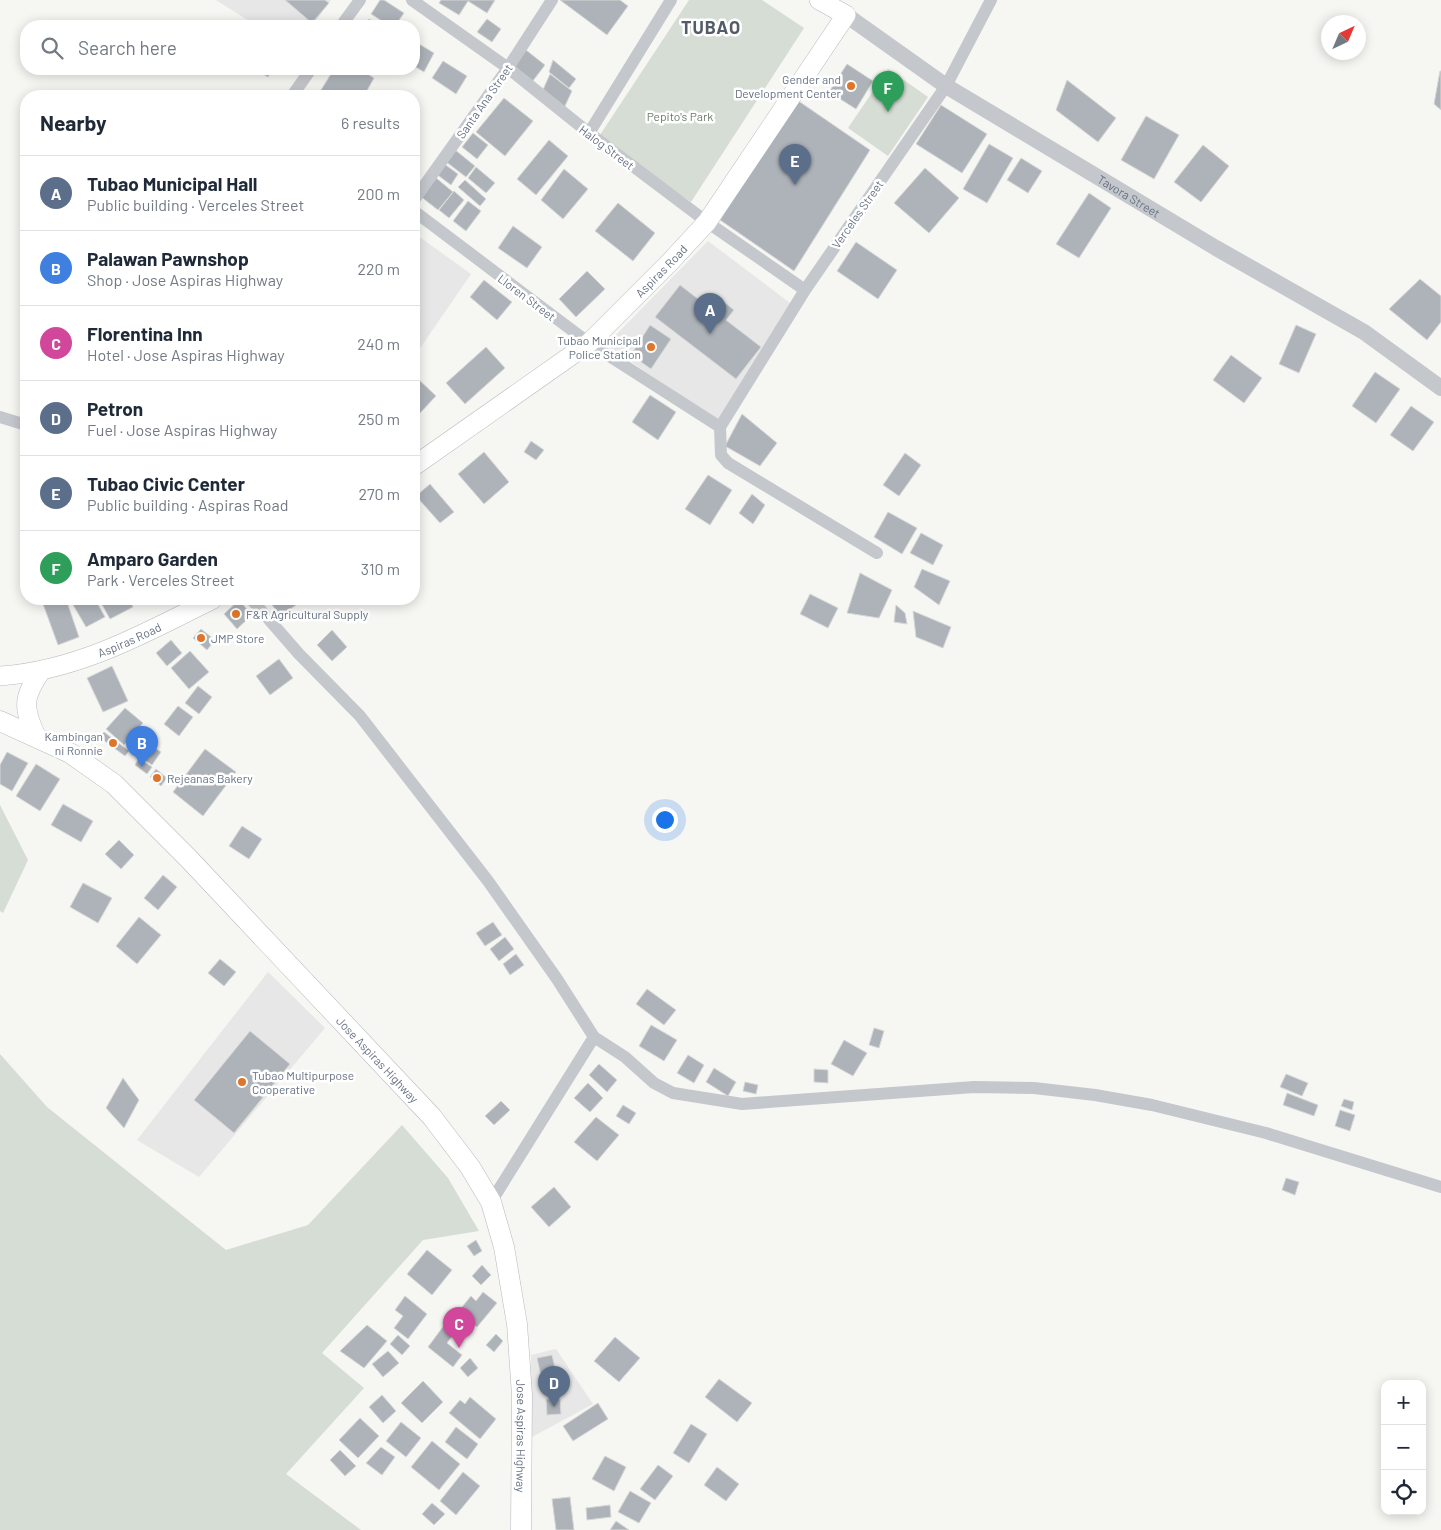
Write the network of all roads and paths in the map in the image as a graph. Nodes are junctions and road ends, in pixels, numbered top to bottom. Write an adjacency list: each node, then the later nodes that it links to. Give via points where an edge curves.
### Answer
1 (360, 0): 8 (street)
2 (412, 0): 9 (street, Halog Street)
3 (552, 0): 9 (street, Santa Ana Street)
4 (671, 0): 13 (street)
5 (819, 0): 7 (main road, Tavora Street)
6 (991, 0): 11 (street, Verceles Street)
7 (846, 15): 11 (street, Tavora Street); 16 (main road, Aspiras Road)
8 (345, 20)
9 (508, 68): 13 (street, Halog Street); 14 (street, Santa Ana Street)
10 (306, 75): 12 (street)
11 (946, 86): 17 (street, Verceles Street); 19 (street, Tavora Street, via 1216,248 1364,332)
12 (296, 90)
13 (589, 134): 16 (street, Halog Street)
14 (420, 192)
15 (420, 216): 18 (street, Lloren Street)
16 (706, 222): 17 (street, Halog Street); 18 (main road, Aspiras Road)
17 (805, 290): 22 (street, Verceles Street)
18 (589, 343): 22 (street, Lloren Street); 23 (main road, Aspiras Road)
19 (1441, 388)
20 (0, 417): 21 (street)
21 (20, 423)
22 (720, 427): 24 (street, via 721,455 728,463)
23 (420, 462)
24 (877, 553)
25 (201, 605): 27 (main road, Aspiras Road, via 122,644)
26 (256, 605): 31 (street, via 360,716 392,756 488,881)
27 (42, 672): 28 (main road, Aspiras Road); 30 (main road, via 28,693 25,706)
28 (0, 676)
29 (0, 721): 30 (main road, Jose Aspiras Highway)
30 (36, 738): 33 (main road, Jose Aspiras Highway, via 90,765 153,822 432,1116)
31 (594, 1037): 32 (street, via 625,1057 654,1083 673,1092 699,1098 742,1104 974,1088 1034,1088 1105,1097 1207,1118); 33 (street)
32 (1441, 1187)
33 (491, 1202): 34 (main road, Jose Aspiras Highway, via 504,1247 517,1324 522,1395)
34 (519, 1528)

